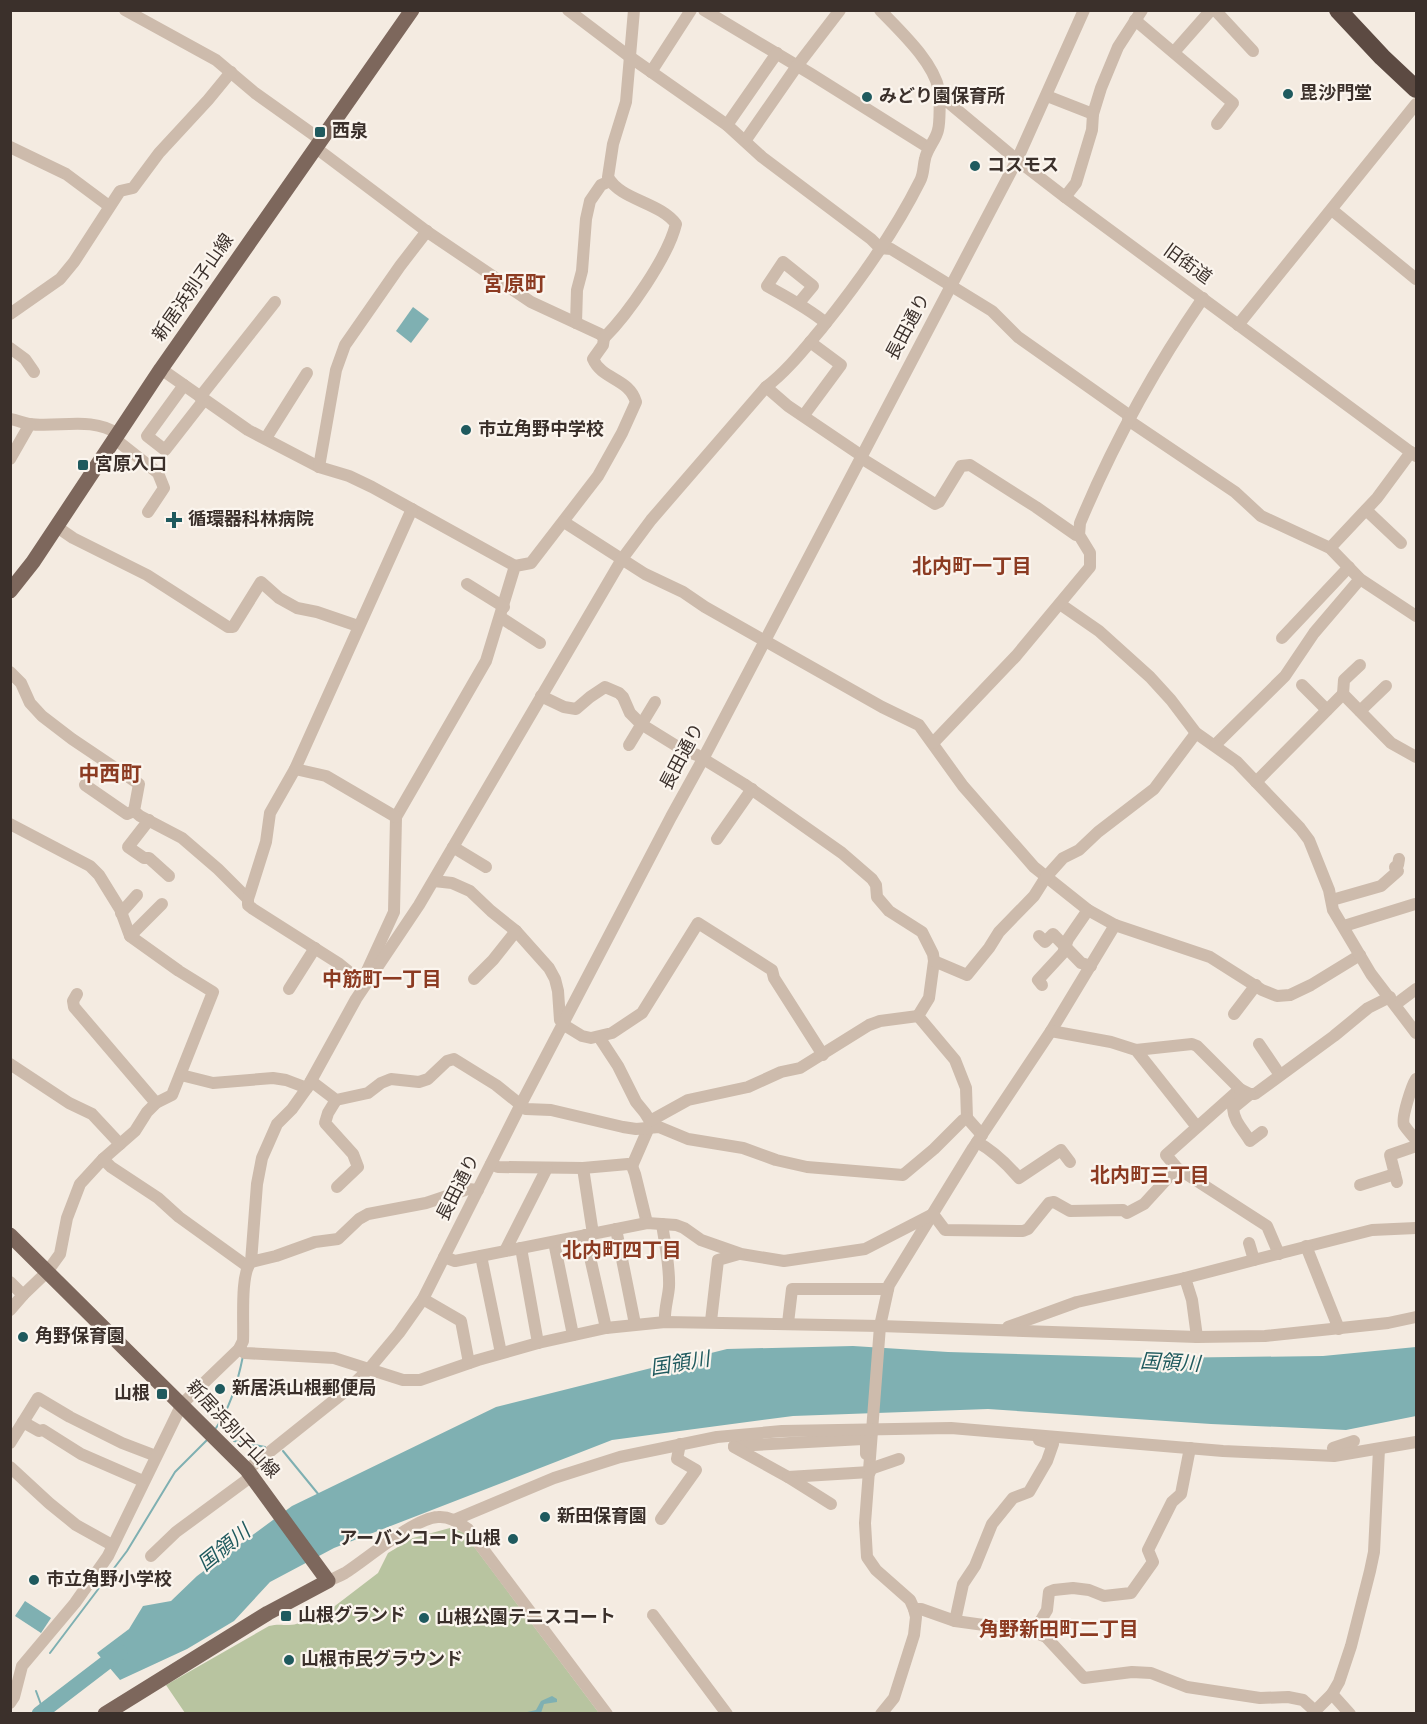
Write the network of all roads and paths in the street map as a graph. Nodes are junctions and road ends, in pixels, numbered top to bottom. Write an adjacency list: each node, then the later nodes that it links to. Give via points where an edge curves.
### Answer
1 (412, 10): 28 (main road, 新居浜別子山線)
2 (568, 10): 16 (street)
3 (634, 10): 16 (street)
4 (691, 10): 19 (street)
5 (704, 10): 15 (street)
6 (840, 10): 17 (street)
7 (880, 10): 22 (street, via 934,74)
8 (1084, 10): 21 (street, 長田通り)
9 (1338, 10): 20 (highway)
10 (126, 11): 18 (street, via 182,40)
11 (1216, 11): 13 (street); 14 (street)
12 (1138, 15): 14 (street); 24 (street, via 1118,47)
13 (1253, 51)
14 (1174, 52): 25 (street, via 1233,103)
15 (777, 53): 17 (street); 26 (street)
16 (630, 57): 19 (street); 32 (street, via 626,102 613,144)
17 (797, 66): 27 (street); 30 (street)
18 (231, 72): 28 (street); 34 (street, via 133,188 120,191)
19 (651, 72): 26 (street)
20 (1416, 89)
21 (1047, 96): 24 (street); 31 (street, 長田通り)
22 (940, 99): 30 (street, via 938,130); 31 (street, 旧街道)
23 (1416, 105): 35 (street)
24 (1093, 114): 33 (street, via 1076,183)
25 (1217, 124)
26 (727, 125): 27 (street)
27 (745, 141): 37 (street)
28 (318, 144): 36 (street); 50 (main road, 新居浜別子山線)
29 (10, 147): 34 (street, via 66,174)
30 (929, 148): 37 (street, via 921,179)
31 (1017, 160): 33 (street, 旧街道); 39 (street, 長田通り)
32 (610, 181): 44 (street, via 601,185 590,201); 47 (street, via 618,189 654,206 676,224 664,254)
33 (1065, 197): 40 (street, 旧街道)
34 (109, 206): 43 (street, via 60,279)
35 (1332, 210): 38 (street); 46 (street)
36 (427, 231): 44 (street, via 531,302); 65 (street, via 345,345 336,370)
37 (880, 248): 39 (street, via 891,249); 45 (street)
38 (1416, 279)
39 (951, 286): 57 (street, via 992,311 1018,337); 63 (street, 長田通り)
40 (1203, 298): 46 (street, 旧街道); 57 (street)
41 (275, 302): 55 (street)
42 (798, 304): 45 (street)
43 (10, 314)
44 (576, 323): 47 (street)
45 (826, 323): 48 (street)
46 (1238, 325): 62 (street, 旧街道)
47 (604, 339): 69 (street, via 593,359 596,367 633,391 636,402 598,476)
48 (810, 342): 54 (street, via 782,375); 56 (street, via 841,365)
49 (10, 348): 51 (street)
50 (161, 369): 53 (street); 60 (main road, 新居浜別子山線)
51 (34, 372)
52 (307, 373): 61 (street)
53 (184, 385): 55 (street); 55 (street, via 147,436 165,450)
54 (766, 387): 56 (street); 74 (street)
55 (202, 398): 61 (street)
56 (804, 415): 63 (street)
57 (1129, 418): 71 (street, via 1080,523); 73 (street, via 1235,492 1262,516)
58 (10, 419): 59 (street)
59 (30, 424): 60 (street, via 79,423 112,430); 64 (street)
60 (117, 437): 68 (street, via 162,478 164,488); 70 (main road, 新居浜別子山線)
61 (266, 438): 65 (street)
62 (1414, 454): 67 (street)
63 (862, 457): 71 (street, via 935,504 962,466 970,465); 85 (street, 長田通り)
64 (10, 459)
65 (319, 467): 66 (street, via 365,483)
66 (412, 509): 75 (street); 83 (street)
67 (1366, 510): 72 (street); 73 (street)
68 (148, 512)
69 (564, 522): 74 (street); 75 (street, via 531,563)
70 (57, 527): 79 (main road, 新居浜別子山線); 83 (street, via 147,575 228,627 232,627 261,582 297,608)
71 (1079, 535): 80 (street, via 1090,552 1090,567)
72 (1401, 543)
73 (1330, 548): 76 (street)
74 (622, 559): 85 (street); 92 (street)
75 (515, 566): 81 (street)
76 (1349, 567): 77 (street); 84 (street)
77 (1360, 579): 82 (street); 100 (street, via 1314,633 1285,676)
78 (467, 584): 81 (street)
79 (10, 591)
80 (1060, 604): 97 (street, via 1099,631 1150,677); 98 (street)
81 (502, 612): 86 (street); 108 (street, via 486,661)
82 (1416, 616)
83 (358, 626): 103 (street)
84 (1282, 638)
85 (765, 641): 98 (street, via 919,725); 102 (street, 長田通り)
86 (540, 643)
87 (1360, 664): 91 (street, via 1344,680)
88 (10, 672): 107 (street, via 42,716 139,784)
89 (1302, 685): 94 (street)
90 (1386, 686): 95 (street)
91 (1343, 694): 94 (street); 95 (street)
92 (541, 696): 96 (street, via 576,709 608,687 623,697 630,714); 112 (street)
93 (656, 702): 96 (street)
94 (1327, 710): 104 (street)
95 (1360, 711): 101 (street, via 1391,743)
96 (640, 724): 99 (street); 102 (street)
97 (1196, 733): 100 (street); 116 (street, via 1154,789 1079,850 1063,858)
98 (933, 743): 116 (street, via 963,786)
99 (629, 745)
100 (1215, 745): 104 (street)
101 (1416, 757)
102 (703, 759): 106 (street); 145 (street, 長田通り)
103 (295, 769): 108 (street, via 326,776); 119 (street, via 270,813 266,842)
104 (1256, 782): 120 (street, via 1309,840)
105 (85, 785): 107 (street, via 127,814)
106 (752, 789): 111 (street, via 731,813); 133 (street, via 872,879 877,897 889,911 922,932)
107 (134, 811): 109 (street)
108 (396, 817): 136 (street, via 394,912)
109 (149, 820): 115 (street, via 128,847 149,858); 119 (street, via 182,838)
110 (10, 824): 124 (street, via 90,866)
111 (717, 839)
112 (453, 847): 114 (street); 117 (street)
113 (1398, 859): 120 (street, via 1398,871 1381,886)
114 (486, 867)
115 (169, 876)
116 (1046, 877): 123 (street); 133 (street, via 968,975)
117 (434, 881): 127 (street, via 470,891); 136 (street, via 379,967)
118 (137, 895): 124 (street)
119 (248, 899): 130 (street, via 253,909)
120 (1332, 900): 126 (street, via 1333,910)
121 (162, 904): 128 (street)
122 (1415, 904): 126 (street)
123 (1088, 910): 125 (street); 131 (street)
124 (121, 913): 128 (street)
125 (1115, 925): 134 (street); 138 (street, via 1210,957)
126 (1344, 926): 132 (street)
127 (516, 931): 135 (street); 145 (street, via 555,979)
128 (130, 936): 154 (street, via 213,992)
129 (1039, 936): 131 (street, via 1045,942 1053,934)
130 (315, 948): 136 (street); 139 (street)
131 (1065, 948): 134 (street, via 1081,963); 137 (street, via 1038,980)
132 (1360, 955): 138 (street, via 1290,995 1277,996); 142 (street)
133 (934, 961): 144 (street, via 929,998)
134 (1091, 966): 146 (street)
135 (474, 979)
136 (363, 983): 156 (street)
137 (1042, 985)
138 (1258, 987): 143 (street)
139 (289, 989)
140 (1416, 989): 142 (street)
141 (77, 994): 159 (street, via 74,1007)
142 (1393, 1001): 147 (street); 153 (street, via 1368,1008)
143 (1237, 1015)
144 (918, 1016): 151 (street, via 868,1025); 161 (street, via 955,1060 966,1088)
145 (564, 1025): 148 (street, via 582,1036); 160 (street, 長田通り)
146 (1051, 1031): 150 (street); 165 (street)
147 (1416, 1032)
148 (599, 1037): 151 (street, via 642,1013 698,923 772,970); 162 (street)
149 (1259, 1044): 153 (street)
150 (1136, 1050): 157 (street, via 1192,1044); 163 (street)
151 (822, 1055): 162 (street, via 800,1068 748,1087 688,1100)
152 (10, 1064): 167 (street, via 92,1114)
153 (1280, 1075): 157 (street, via 1255,1094)
154 (181, 1076): 156 (street, via 213,1083 280,1079); 159 (street, via 172,1095)
155 (1416, 1079): 166 (street, via 1403,1119)
156 (309, 1084): 158 (street); 196 (street, via 277,1124 262,1158)
157 (1245, 1092): 163 (street); 164 (street, via 1233,1108 1235,1122 1242,1124 1250,1141)
158 (336, 1100): 160 (street, via 368,1093 391,1079 419,1082 447,1060 454,1059 496,1085); 177 (street, via 325,1123 358,1167)
159 (156, 1103): 167 (street)
160 (520, 1106): 162 (street, via 623,1128); 171 (street, 長田通り)
161 (967, 1118): 162 (street, via 903,1175 807,1167 743,1148 698,1142); 165 (street)
162 (650, 1124): 172 (street)
163 (1197, 1127): 175 (street, via 1166,1155)
164 (1262, 1132)
165 (980, 1138): 170 (street, via 1019,1178 1061,1150); 179 (street)
166 (1416, 1140)
167 (120, 1144): 169 (street)
168 (1416, 1146): 176 (street, via 1390,1155 1396,1178)
169 (103, 1159): 196 (street); 197 (street, via 80,1184 60,1254)
170 (1070, 1162)
171 (491, 1164): 173 (street); 178 (street, 長田通り)
172 (632, 1166): 174 (street); 180 (street)
173 (547, 1168): 174 (street); 190 (street)
174 (583, 1168): 185 (street)
175 (1177, 1168): 179 (street, via 1144,1204 1127,1213 1070,1211 1049,1203 1023,1231 945,1230); 192 (street, via 1267,1226)
176 (1360, 1184)
177 (337, 1187)
178 (478, 1190): 194 (street, 長田通り); 196 (street, via 468,1189 426,1203 368,1214 338,1239 296,1247)
179 (933, 1214): 191 (street, via 865,1249 783,1261); 200 (street)
180 (647, 1223): 181 (street); 183 (street)
181 (662, 1224): 191 (street, via 684,1228 701,1240); 206 (street, via 669,1276)
182 (1416, 1228): 188 (street, via 1372,1230)
183 (616, 1229): 185 (street); 208 (street)
184 (10, 1235): 197 (main road, 新居浜別子山線)
185 (589, 1235): 186 (street); 209 (street)
186 (554, 1242): 189 (street); 213 (street)
187 (1249, 1243): 195 (street)
188 (1306, 1246): 192 (street); 211 (street)
189 (521, 1248): 190 (street); 215 (street)
190 (505, 1251): 193 (street)
191 (741, 1254): 205 (street, via 718,1260)
192 (1280, 1254): 195 (street)
193 (481, 1256): 194 (street, via 455,1261); 217 (street)
194 (444, 1257): 202 (street, 長田通り)
195 (1254, 1260): 198 (street)
196 (249, 1264): 216 (street, via 244,1277 243,1341)
197 (47, 1272): 201 (street); 220 (main road, 新居浜別子山線)
198 (1185, 1278): 212 (street, via 1077,1302); 214 (street)
199 (10, 1282): 201 (street)
200 (888, 1289): 207 (street, via 792,1289); 210 (street)
201 (23, 1295): 203 (street)
202 (423, 1299): 218 (street, via 461,1321); 219 (street, 長田通り)
203 (10, 1310)
204 (1416, 1317): 211 (street)
205 (711, 1321): 206 (street); 207 (street)
206 (665, 1322): 208 (street)
207 (788, 1323): 210 (street)
208 (635, 1324): 209 (street)
209 (606, 1328): 213 (street)
210 (881, 1328): 212 (street); 222 (street)
211 (1339, 1329): 214 (street)
212 (1002, 1330): 214 (street)
213 (573, 1335): 215 (street)
214 (1197, 1337)
215 (538, 1343): 217 (street)
216 (238, 1349): 219 (street, via 245,1353 334,1358); 220 (street)
217 (501, 1353): 218 (street)
218 (469, 1363): 219 (street, via 420,1380 403,1380)
219 (369, 1369): 237 (street, 長田通り)
220 (182, 1404): 233 (street); 237 (main road, 新居浜別子山線)
221 (23, 1422): 227 (street); 233 (street, via 38,1398 122,1443); 239 (street, via 81,1454)
222 (874, 1426): 223 (street); 224 (street); 236 (street)
223 (1030, 1435): 230 (street); 248 (street, via 1053,1444 1047,1461 1029,1492 1013,1498 992,1524 963,1584)
224 (717, 1437): 228 (street); 229 (street)
225 (1354, 1442): 232 (street)
226 (1416, 1442): 231 (street)
227 (10, 1443)
228 (680, 1444): 241 (street, via 554,1478); 242 (street, via 677,1459 696,1470)
229 (734, 1446): 236 (street, via 863,1439); 238 (street)
230 (1190, 1448): 232 (street); 249 (street, via 1181,1494 1172,1502 1148,1550 1153,1562 1131,1593 1104,1596 1073,1588 1048,1592 1047,1610)
231 (1378, 1449): 232 (street); 250 (street, via 1372,1562 1351,1646)
232 (1322, 1455)
233 (156, 1456): 239 (street)
234 (899, 1459): 236 (street)
235 (10, 1467): 243 (street, via 76,1526)
236 (868, 1472): 238 (street); 246 (street, via 867,1557 910,1600)
237 (251, 1475): 244 (street, 長田通り); 245 (main road, 新居浜別子山線)
238 (788, 1477): 240 (street)
239 (143, 1481): 243 (street)
240 (831, 1504)
241 (454, 1520): 245 (street, via 426,1519 342,1575); 254 (street, via 468,1529)
242 (661, 1520)
243 (112, 1545): 251 (street, via 81,1595 22,1666)
244 (151, 1556)
245 (324, 1575): 253 (main road)
246 (914, 1609): 248 (street); 256 (street, via 914,1635 894,1698)
247 (653, 1615): 255 (street)
248 (955, 1621): 249 (street)
249 (1034, 1632): 252 (street, via 1046,1637 1084,1678 1151,1673 1187,1687 1302,1700)
250 (1332, 1694): 252 (street); 257 (street)
251 (10, 1703)
252 (1314, 1712)
253 (105, 1713)
254 (607, 1713)
255 (727, 1713)
256 (881, 1713)
257 (1350, 1713)

